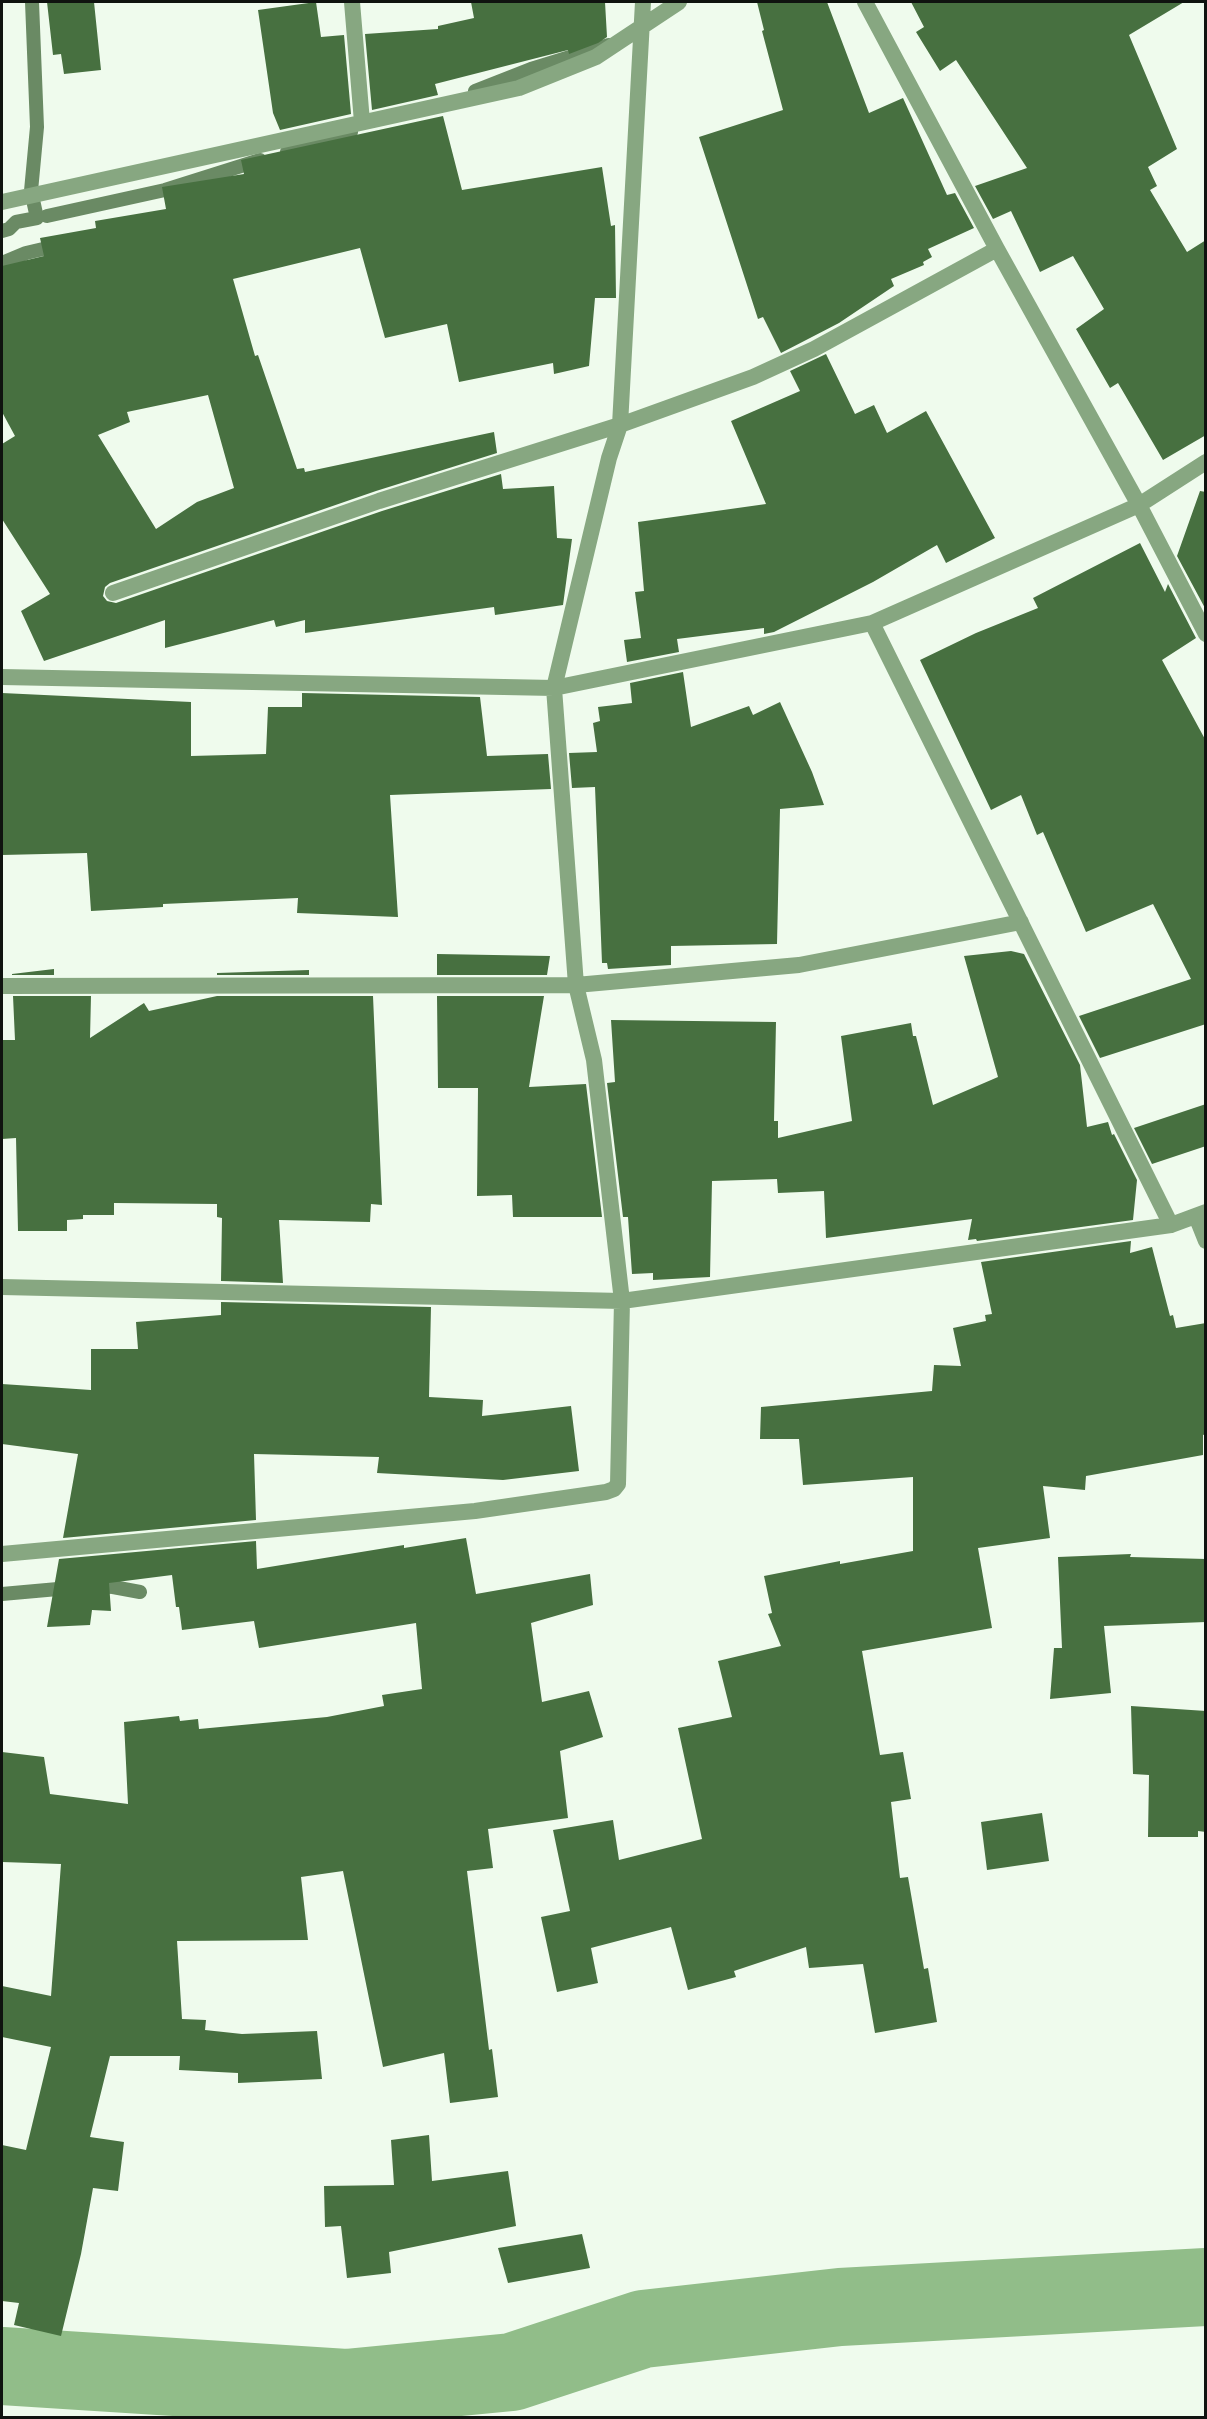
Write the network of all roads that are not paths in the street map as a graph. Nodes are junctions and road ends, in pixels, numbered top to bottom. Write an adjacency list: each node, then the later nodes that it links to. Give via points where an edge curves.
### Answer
1 (352, 2): 6 (street)
2 (643, 2): 5 (street)
3 (679, 2): 5 (street)
4 (865, 2): 8 (street)
5 (643, 24): 6 (street, via 596,57 519,88); 9 (street)
6 (362, 122): 7 (street)
7 (2, 202)
8 (997, 249): 9 (street, via 814,349 753,377); 11 (street)
9 (620, 425): 12 (street, via 379,501); 16 (street)
10 (1206, 462): 11 (street)
11 (1138, 505): 13 (street); 14 (street)
12 (113, 593)
13 (872, 623): 16 (street); 17 (street)
14 (1206, 634)
15 (2, 677): 16 (street)
16 (554, 688): 18 (street)
17 (1021, 922): 18 (street, via 799,965); 21 (street)
18 (576, 984): 19 (street); 24 (street, via 594,1060)
19 (2, 986)
20 (1201, 1214): 21 (street); 22 (street)
21 (1171, 1226): 24 (street)
22 (1206, 1241)
23 (2, 1287): 24 (street)
24 (622, 1301): 25 (street, via 618,1484 614,1489 475,1511)
25 (2, 1554)

